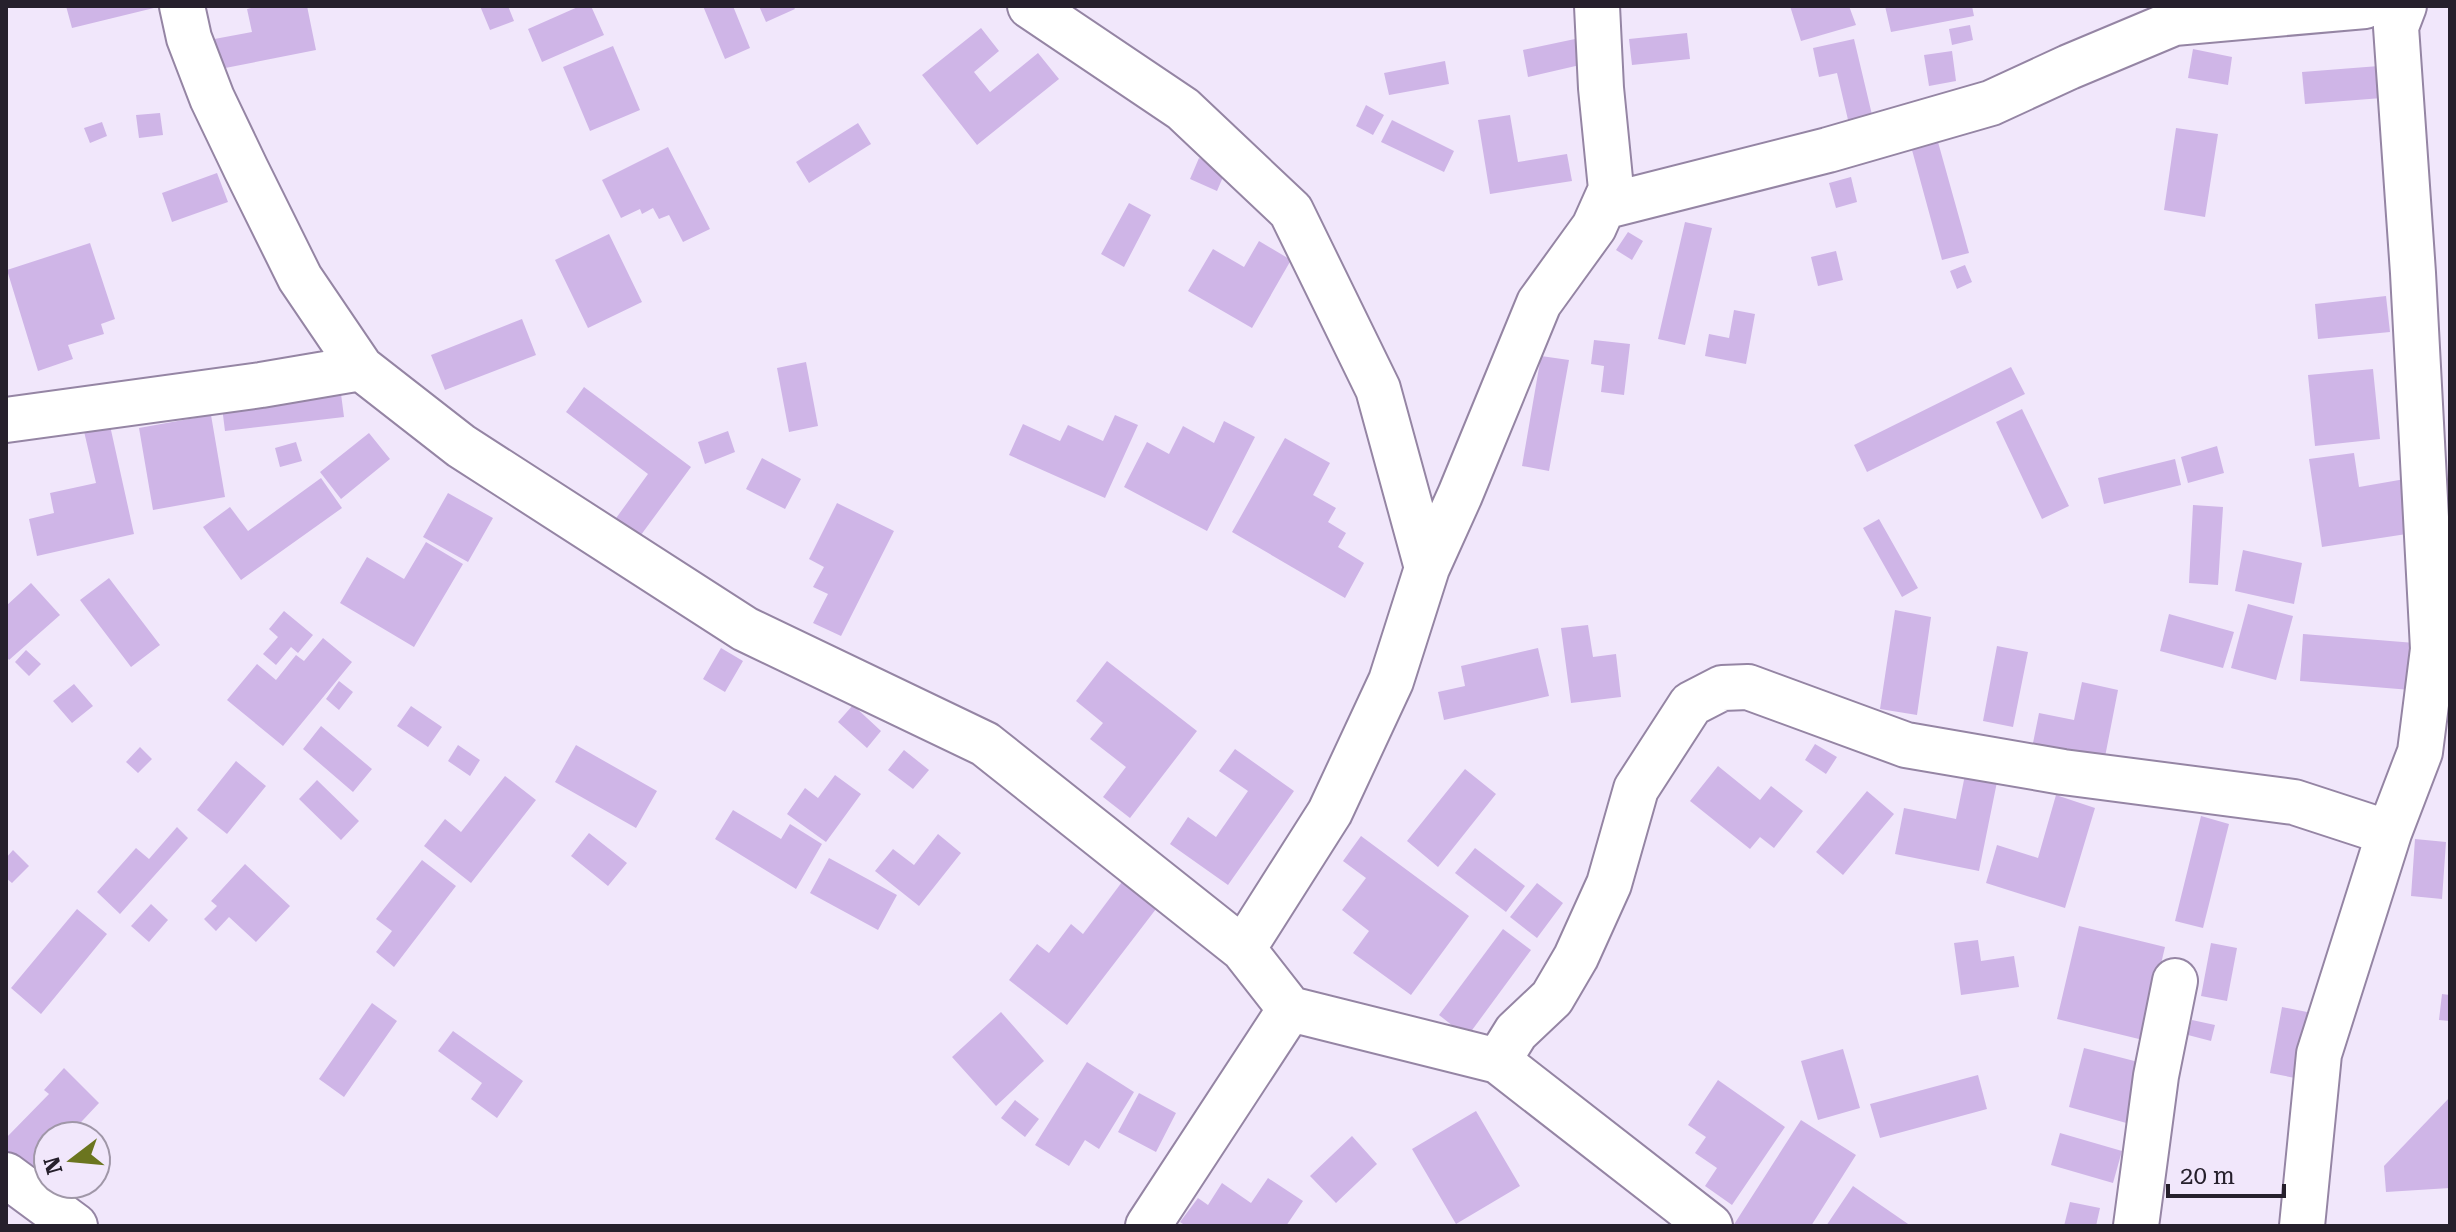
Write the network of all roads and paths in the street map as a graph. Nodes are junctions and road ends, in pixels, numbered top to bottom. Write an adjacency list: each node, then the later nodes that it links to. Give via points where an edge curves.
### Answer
1 (182, 6): 7 (street, via 212,98 253,183 300,278)
2 (1030, 6): 9 (street, via 1183,109 1291,211 1378,389)
3 (1597, 6): 6 (street, via 1611,189)
4 (2365, 6): 6 (street, via 2174,23 1991,103)
5 (2404, 6): 10 (street, via 2396,27 2433,649 2420,752)
6 (1603, 207): 9 (street, via 1539,303)
7 (361, 368): 8 (street); 11 (street, via 461,446 745,629 985,744)
8 (6, 420)
9 (1427, 568): 11 (street, via 1391,681 1330,812)
10 (2389, 833): 14 (street, via 2294,802 1906,745 1748,687 1722,688 1691,704 1636,789 1609,884 1576,957 1552,998 1516,1032); 20 (street, via 2319,1054)
11 (1243, 949): 13 (street)
12 (2175, 981): 19 (street)
13 (1290, 1009): 14 (street); 17 (street)
14 (1498, 1061): 18 (street)
15 (6, 1175): 16 (street)
16 (75, 1226)
17 (1148, 1226)
18 (1710, 1226)
19 (2136, 1226)
20 (2302, 1226)

